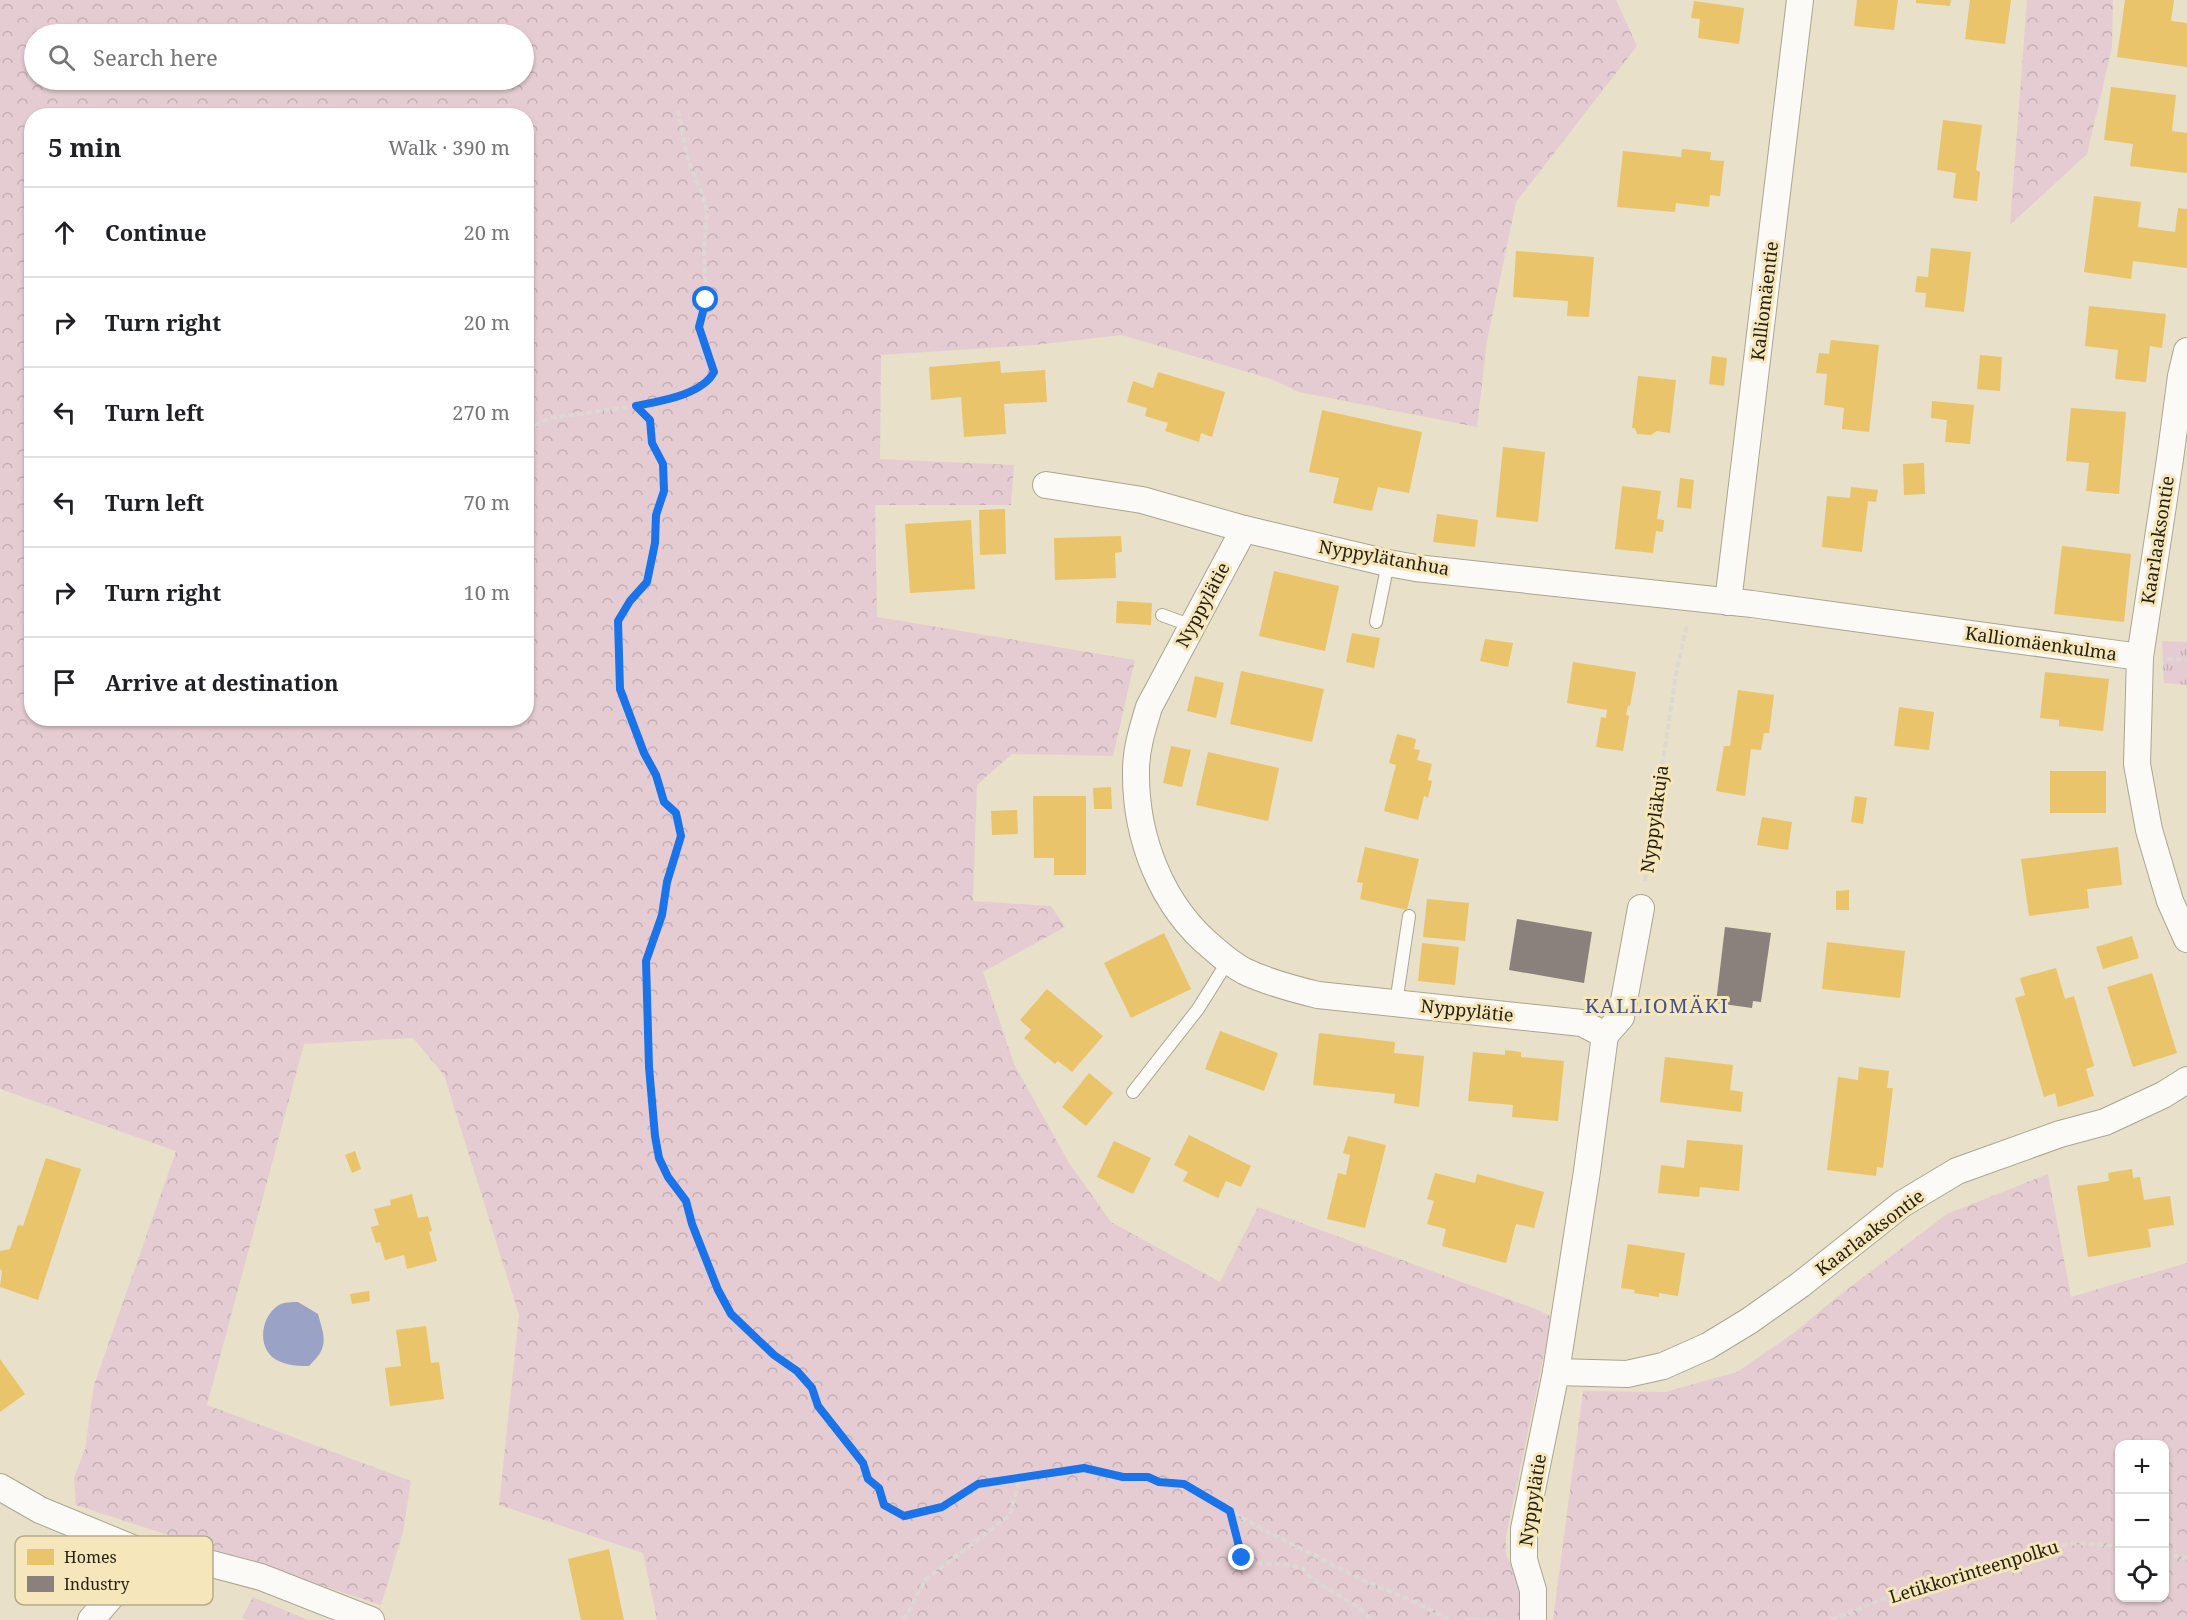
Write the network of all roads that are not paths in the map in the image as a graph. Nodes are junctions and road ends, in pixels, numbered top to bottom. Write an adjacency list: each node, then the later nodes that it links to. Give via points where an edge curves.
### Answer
1 (1800, 0): 6 (street, Kalliomäentie)
2 (2187, 351): 10 (street, Kaarlaaksontie)
3 (1046, 485): 4 (street, Nyppylätanhua, via 1142,500)
4 (1244, 529): 5 (street, Nyppylätanhua); 9 (street, Nyppylätie)
5 (1388, 563): 6 (street, Nyppylätanhua); 8 (lane)
6 (1728, 602): 10 (street, Kalliomäenkulma)
7 (1162, 615): 9 (lane)
8 (1376, 622)
9 (1192, 626): 14 (street, Nyppylätie, via 1149,707 1141,735 1136,768 1140,824 1167,895 1192,931)
10 (2140, 657): 13 (street, Kalliomäenkulma, via 2137,764 2152,840 2170,901)
11 (1641, 908): 16 (street, via 1621,1017)
12 (1408, 916): 15 (lane)
13 (2187, 939)
14 (1228, 961): 15 (street, Nyppylätie, via 1285,987 1318,995); 18 (lane, via 1197,1009)
15 (1396, 1003): 16 (street, Nyppylätie, via 1582,1023)
16 (1605, 1035): 19 (street, Nyppylätie)
17 (2187, 1080): 19 (street, Kaarlaaksontie, via 2105,1122 2060,1134 1957,1172 1902,1204 1800,1285 1708,1346 1663,1366 1627,1374)
18 (1133, 1092)
19 (1556, 1372): 26 (street, Nyppylätie, via 1524,1529 1524,1560 1533,1590)
20 (0, 1487): 21 (street, via 40,1510)
21 (103, 1536)
22 (213, 1564): 25 (street, via 261,1577)
23 (104, 1605): 24 (street)
24 (91, 1620)
25 (371, 1620)
26 (1533, 1620)

